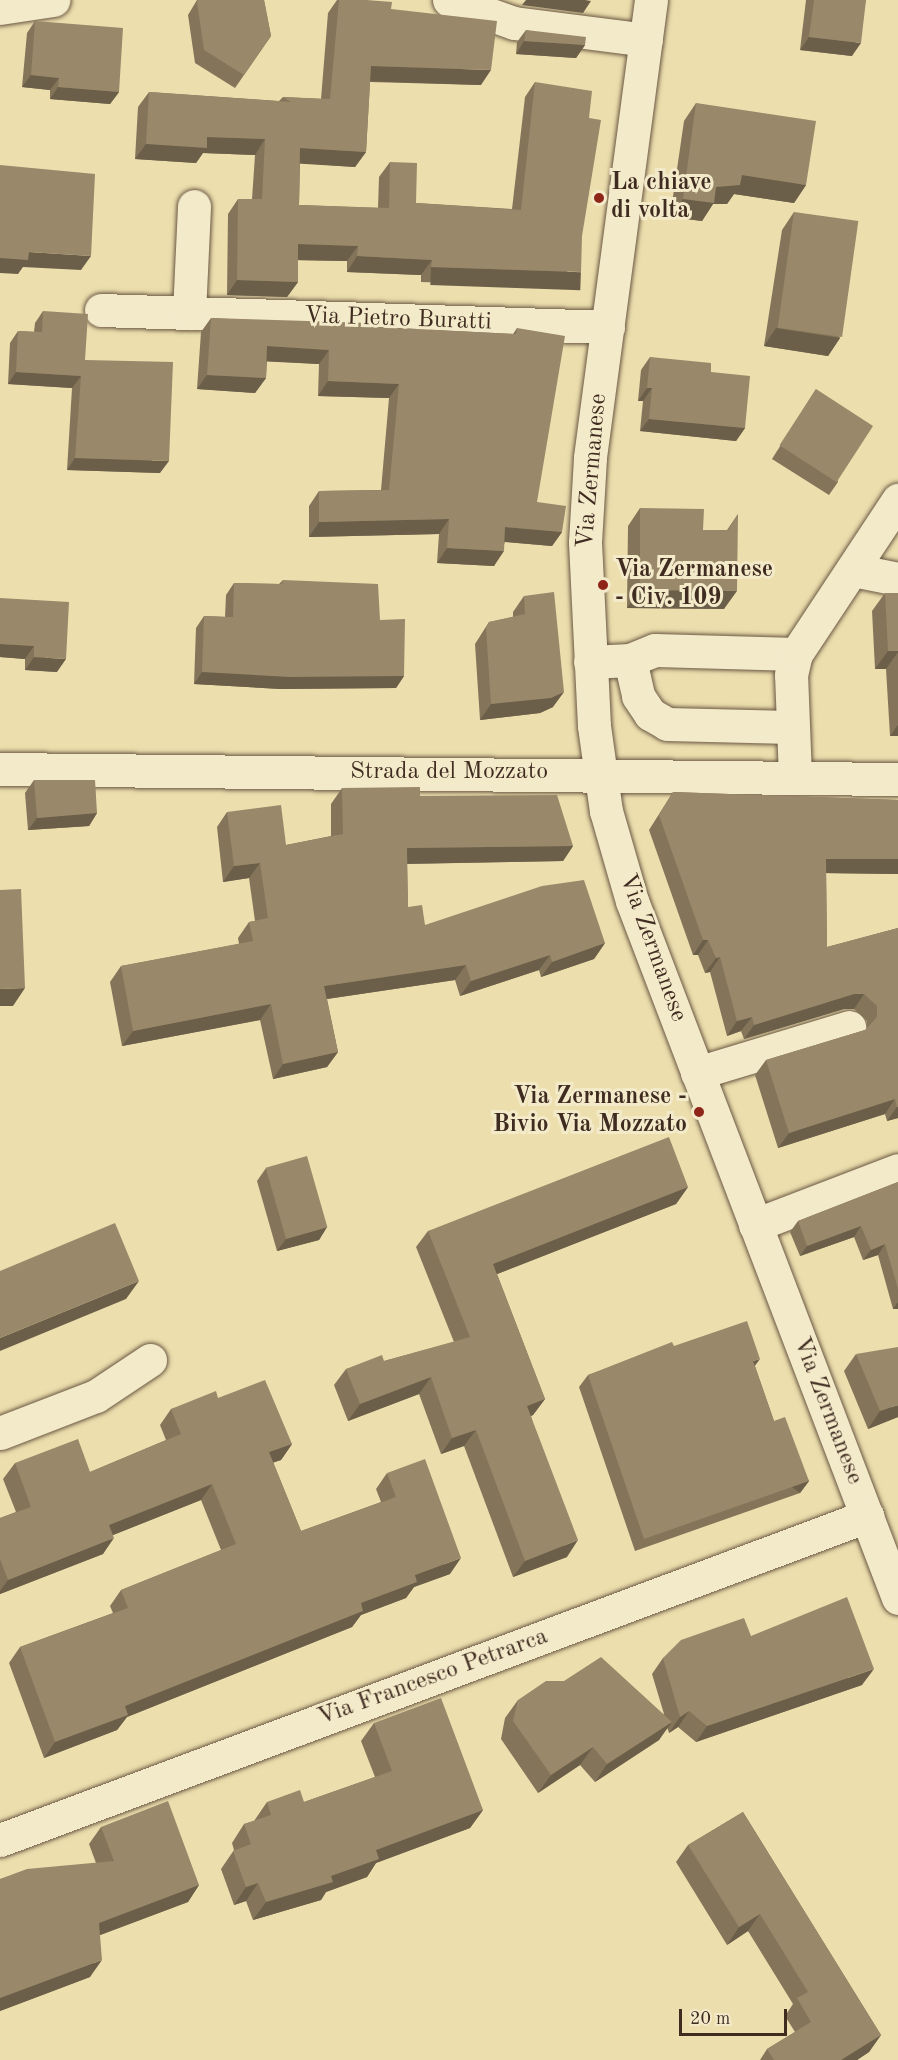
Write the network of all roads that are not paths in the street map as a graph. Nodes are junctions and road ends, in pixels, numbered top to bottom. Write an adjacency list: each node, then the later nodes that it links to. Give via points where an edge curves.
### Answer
1 (53, 0): 4 (street)
2 (449, 0): 5 (street, via 514,23)
3 (651, 0): 5 (street, Via Zermanese)
4 (0, 8)
5 (646, 40): 9 (street, Via Zermanese)
6 (194, 206): 8 (street)
7 (101, 310): 8 (street, Via Pietro Buratti)
8 (189, 313): 9 (street, Via Pietro Buratti)
9 (608, 327): 15 (street, Via Zermanese, via 590,458 585,542)
10 (898, 500): 11 (street)
11 (853, 570): 12 (street); 13 (street)
12 (898, 579)
13 (796, 654): 14 (street, via 655,650); 16 (street, via 791,675)
14 (630, 660): 15 (street); 16 (street, via 638,696 650,714 667,724)
15 (590, 662): 18 (street, Via Zermanese)
16 (791, 727): 19 (street)
17 (0, 769): 18 (street, Strada del Mozzato)
18 (600, 773): 19 (street, Strada del Mozzato); 22 (street, Via Zermanese, via 606,811 632,901)
19 (795, 777): 20 (street, Strada del Mozzato)
20 (898, 779)
21 (849, 1027): 22 (street)
22 (697, 1073): 24 (street, Via Zermanese)
23 (898, 1170): 24 (street)
24 (755, 1225): 27 (street, Via Zermanese)
25 (150, 1360): 26 (street, via 96,1396)
26 (0, 1433)
27 (867, 1516): 28 (street, Via Zermanese); 29 (street, Via Francesco Petrarca)
28 (898, 1598)
29 (0, 1840)

